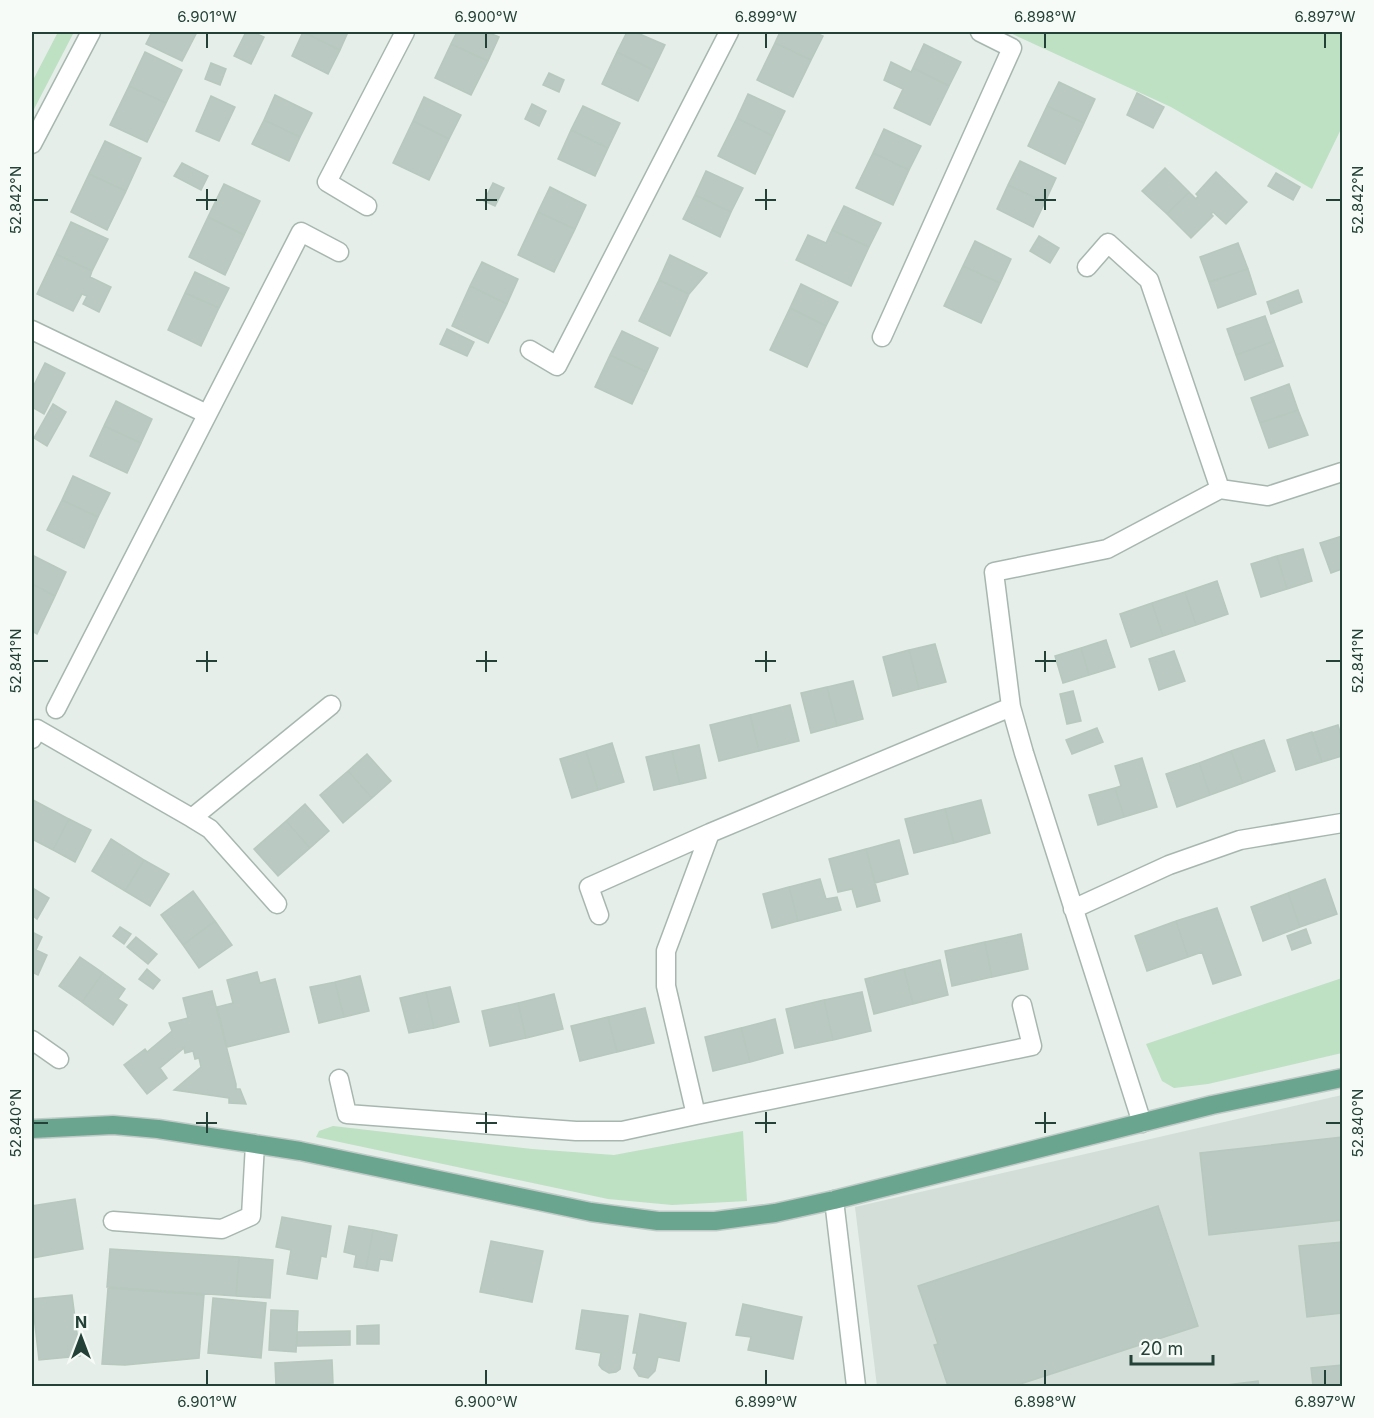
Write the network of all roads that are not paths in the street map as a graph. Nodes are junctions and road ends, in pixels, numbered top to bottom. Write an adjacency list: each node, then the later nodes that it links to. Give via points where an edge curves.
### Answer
1 (91, 32): 5 (street)
2 (405, 32): 6 (street, via 327,183)
3 (729, 32): 11 (street, via 557,366)
4 (980, 32): 10 (street, via 1012,48)
5 (32, 144)
6 (367, 206)
7 (339, 252): 12 (street, via 302,232)
8 (1087, 267): 14 (street, via 1108,243 1149,280)
9 (32, 330): 12 (street)
10 (882, 337)
11 (530, 350)
12 (207, 414): 17 (street)
13 (1342, 472): 14 (street, via 1268,496)
14 (1220, 489): 16 (street, via 1107,549 994,572)
15 (331, 705): 19 (street)
16 (1011, 707): 21 (street); 23 (street)
17 (56, 709)
18 (32, 739): 19 (street, via 37,729)
19 (192, 818): 22 (street, via 210,829)
20 (1342, 823): 23 (street, via 1240,840 1169,865)
21 (710, 833): 24 (street, via 588,887); 30 (street, via 666,951 666,986)
22 (277, 904)
23 (1073, 909): 31 (street)
24 (599, 915)
25 (1022, 1005): 30 (street, via 1032,1046)
26 (32, 1040): 27 (street)
27 (59, 1059)
28 (1342, 1078): 31 (main road)
29 (339, 1079): 30 (street, via 347,1114 576,1131 622,1131)
30 (696, 1115)
31 (1142, 1123): 34 (main road)
32 (32, 1129): 33 (main road, via 112,1125)
33 (255, 1144): 34 (main road, via 591,1212 658,1221 715,1221); 35 (street, via 251,1216 222,1229)
34 (834, 1200): 36 (street)
35 (112, 1221)
36 (856, 1386)

